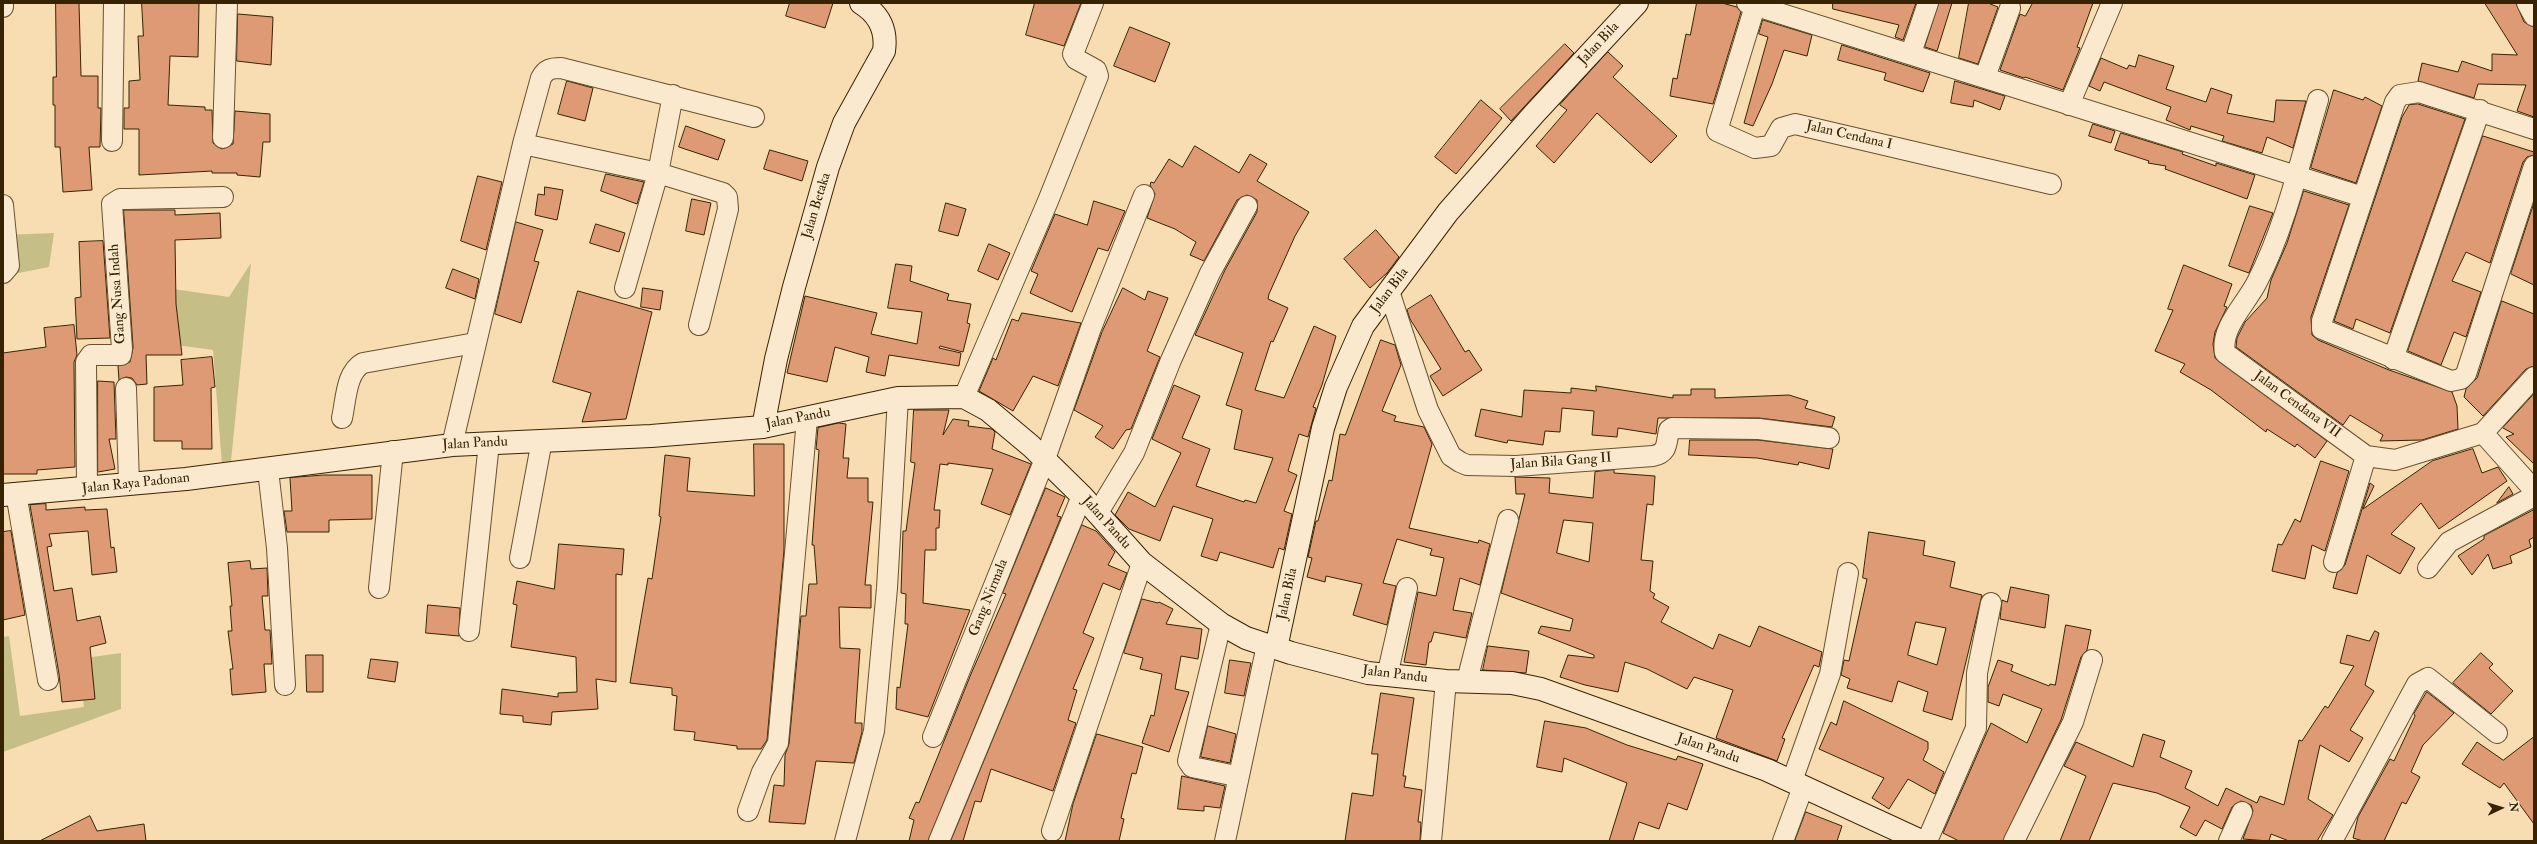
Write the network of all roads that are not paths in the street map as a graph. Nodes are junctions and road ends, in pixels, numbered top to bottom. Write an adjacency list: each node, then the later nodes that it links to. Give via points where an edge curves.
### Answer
1 (3, 3): 11 (street)
2 (114, 3): 23 (street)
3 (227, 3): 22 (street)
4 (861, 3): 46 (main road, Jalan Betaka, via 878,17 884,28 884,51 844,123 828,166 794,287)
5 (1094, 3): 42 (street, via 1073,54 1076,59 1096,70 1098,76)
6 (1636, 3): 36 (main road, Jalan Bila, via 1448,212)
7 (1928, 3): 14 (street)
8 (2112, 3): 18 (street)
9 (2527, 3): 13 (street)
10 (1751, 5): 14 (street); 28 (street, Jalan Cendana I, via 1717,131 1755,148 1771,146 1781,128 1795,124)
11 (3, 7)
12 (2010, 8): 15 (street)
13 (2534, 16)
14 (1911, 53): 15 (street)
15 (1985, 77): 18 (street)
16 (673, 95): 20 (street); 24 (street, via 552,68 545,71 541,78); 26 (street)
17 (2318, 100): 27 (street, Jalan Cendana VII)
18 (2068, 105): 27 (street)
19 (2480, 110): 21 (street); 31 (street, via 2419,92 2400,95 2395,102); 39 (street)
20 (754, 117)
21 (2534, 129)
22 (223, 138)
23 (112, 141)
24 (523, 144): 26 (street); 38 (street)
25 (2534, 166): 39 (street, via 2466,374 2461,379 2451,381)
26 (658, 173): 35 (street); 37 (street, via 723,193 729,203)
27 (2297, 175): 31 (street); 53 (street, Jalan Cendana VII, via 2257,282 2226,333 2223,345 2225,353)
28 (2050, 184)
29 (1144, 195): 54 (street, Gang Nirmala, via 1091,328)
30 (223, 197): 57 (street, Gang Nusa Indah, via 120,199 112,204 122,349 121,355 91,355 86,362)
31 (2363, 197): 39 (street, via 2322,322 2322,329)
32 (3, 205): 34 (street, via 9,266)
33 (1247, 206): 62 (street, via 1210,273 1171,360 1134,453)
34 (3, 273)
35 (625, 288)
36 (1390, 291): 48 (street, Jalan Bila Gang II, via 1436,428 1451,456 1466,465 1516,466 1653,456 1666,448 1668,430 1672,428 1765,429); 74 (main road, Jalan Bila, via 1364,326 1336,387 1323,428)
37 (699, 325)
38 (475, 343): 44 (street, via 355,367); 51 (street)
39 (2393, 359)
40 (2534, 377): 47 (street)
41 (126, 388): 56 (street)
42 (964, 397): 43 (main road, Jalan Pandu); 54 (main road, Jalan Pandu, via 1006,422)
43 (898, 398): 45 (main road, Jalan Pandu); 88 (street, via 887,588 874,731)
44 (342, 418)
45 (807, 419): 46 (main road, Jalan Pandu); 85 (street, via 778,742 762,772)
46 (763, 426): 49 (main road, Jalan Pandu, via 652,436)
47 (2483, 433): 53 (street, Jalan Cendana VII, via 2395,460); 58 (street)
48 (1830, 438)
49 (542, 440): 50 (main road, Jalan Pandu); 64 (street)
50 (489, 443): 51 (main road, Jalan Pandu); 73 (street)
51 (452, 445): 52 (main road, Jalan Pandu)
52 (392, 451): 55 (main road, Jalan Pandu); 69 (street)
53 (2366, 456): 65 (street)
54 (1045, 460): 60 (main road, Jalan Pandu); 82 (street, Gang Nirmala)
55 (268, 470): 56 (main road, Jalan Raya Padonan); 80 (street, via 277,548)
56 (129, 484): 57 (main road, Jalan Raya Padonan)
57 (87, 489): 59 (main road, Jalan Raya Padonan)
58 (2534, 490)
59 (10, 494): 77 (street)
60 (1082, 496): 62 (main road, Jalan Pandu); 89 (street)
61 (2534, 496): 67 (street, via 2449,542)
62 (1097, 514): 66 (main road, Jalan Pandu)
63 (1508, 520): 79 (street)
64 (520, 558)
65 (2334, 562)
66 (1142, 563): 72 (main road, Jalan Pandu); 87 (street)
67 (2428, 568)
68 (1848, 573): 84 (street, via 1830,674)
69 (379, 588)
70 (1407, 588): 76 (street)
71 (1991, 603): 94 (street, via 1977,673 1976,728)
72 (1221, 624): 74 (main road, Jalan Pandu); 83 (street, via 1188,761 1192,767)
73 (469, 631)
74 (1272, 647): 76 (main road, Jalan Pandu); 90 (street)
75 (2092, 660): 95 (street, via 2073,722)
76 (1387, 676): 78 (main road, Jalan Pandu)
77 (48, 680)
78 (1446, 681): 79 (main road, Jalan Pandu); 91 (street)
79 (1467, 681): 84 (main road, Jalan Pandu, via 1512,683 1541,689)
80 (285, 686)
81 (2497, 733): 97 (street, via 2428,678 2424,678 2417,684 2399,714)
82 (934, 737)
83 (1231, 775)
84 (1797, 784): 92 (street); 93 (main road, Jalan Pandu)
85 (748, 811)
86 (2242, 812): 96 (street)
87 (1052, 831)
88 (845, 841)
89 (939, 841)
90 (1225, 841)
91 (1430, 841)
92 (1783, 841)
93 (1921, 841)
94 (1927, 841)
95 (2014, 841)
96 (2228, 841)
97 (2332, 841)

